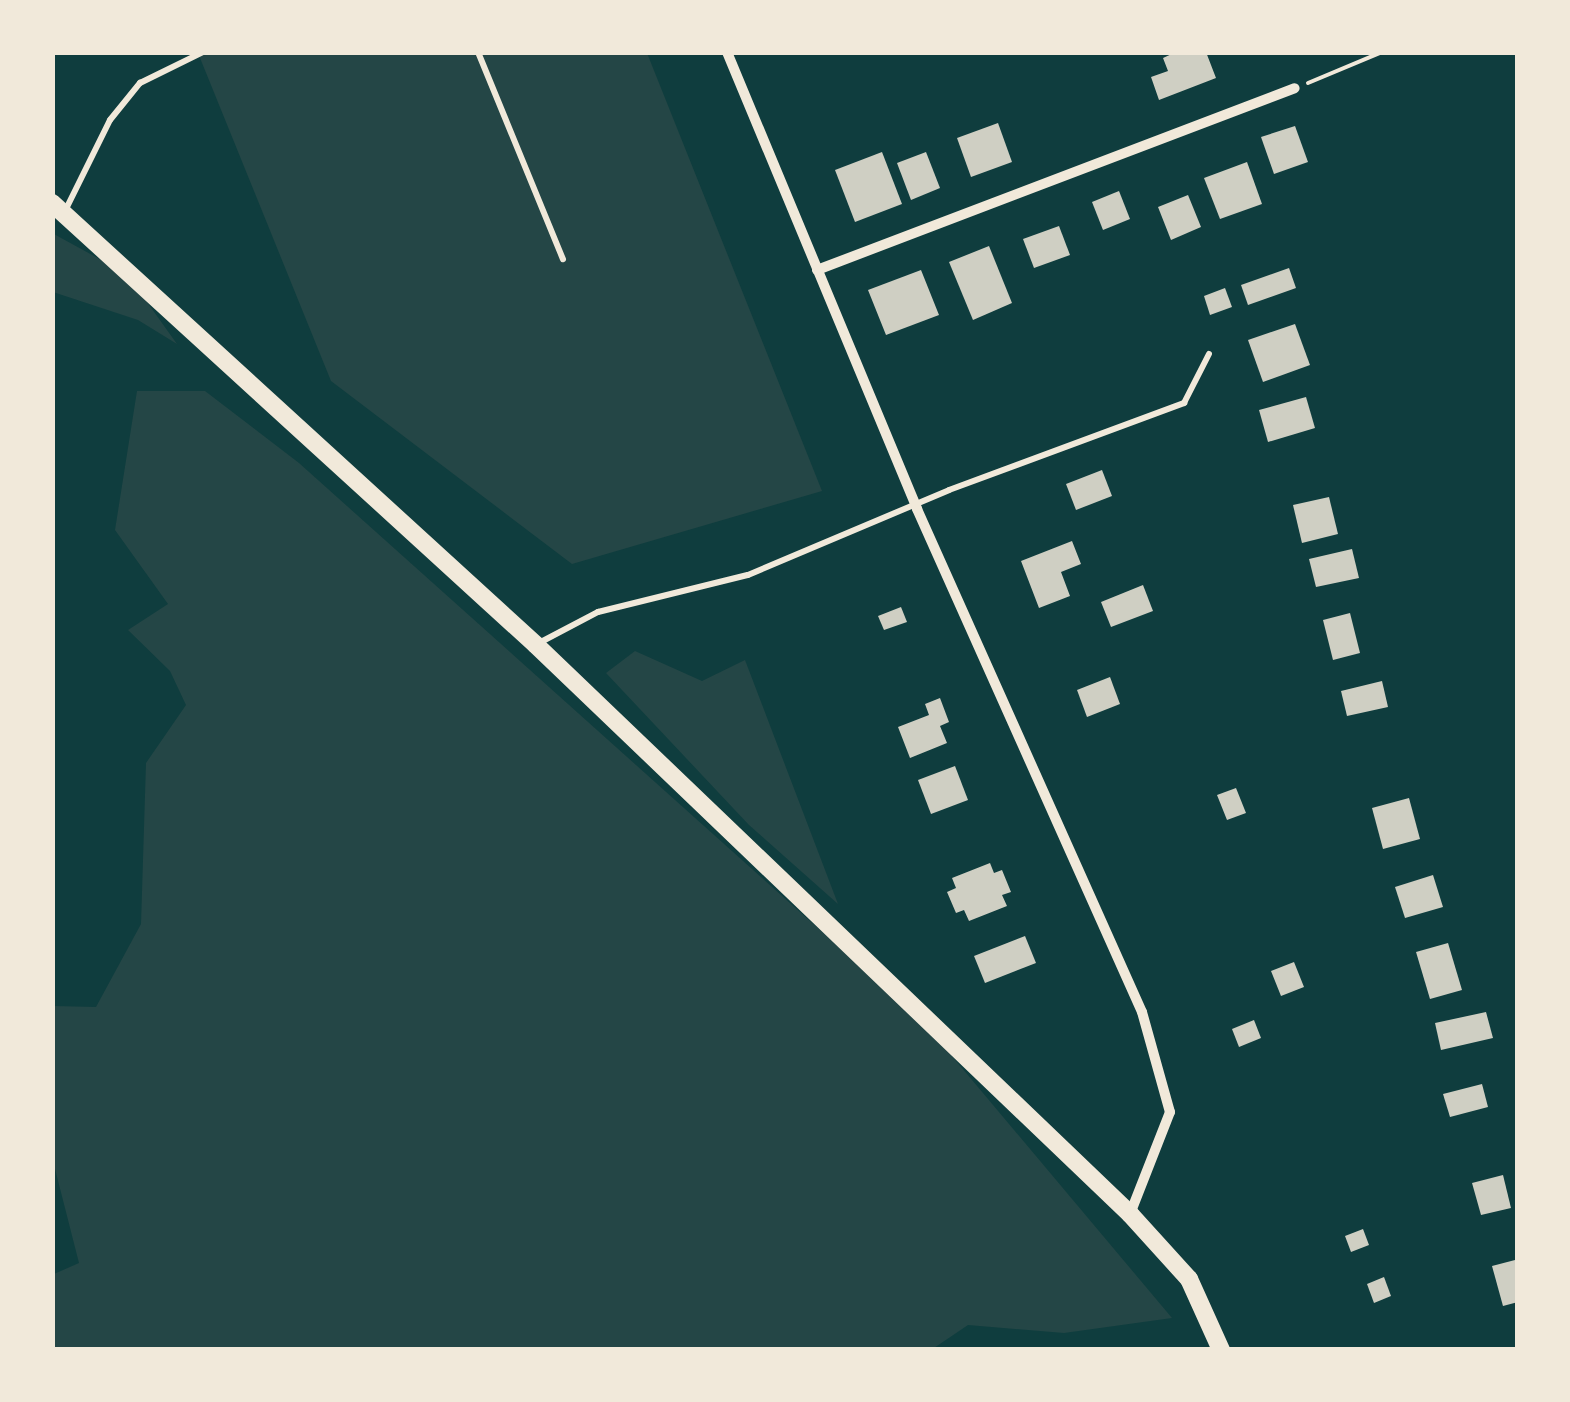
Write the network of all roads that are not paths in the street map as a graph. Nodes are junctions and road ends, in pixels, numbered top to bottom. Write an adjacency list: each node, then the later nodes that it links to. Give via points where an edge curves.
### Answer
1 (202, 52): 5 (lane, via 140,83)
2 (478, 52): 6 (lane)
3 (726, 52): 7 (street)
4 (1295, 88): 7 (street)
5 (59, 206): 10 (street)
6 (563, 259)
7 (817, 270): 9 (street)
8 (1209, 354): 9 (lane, via 1184,403 949,490)
9 (917, 509): 10 (lane, via 748,575 598,612); 11 (street, via 1161,1067 1170,1112)
10 (536, 645): 11 (street)
11 (1130, 1214): 12 (street, via 1189,1278)
12 (1221, 1350)

